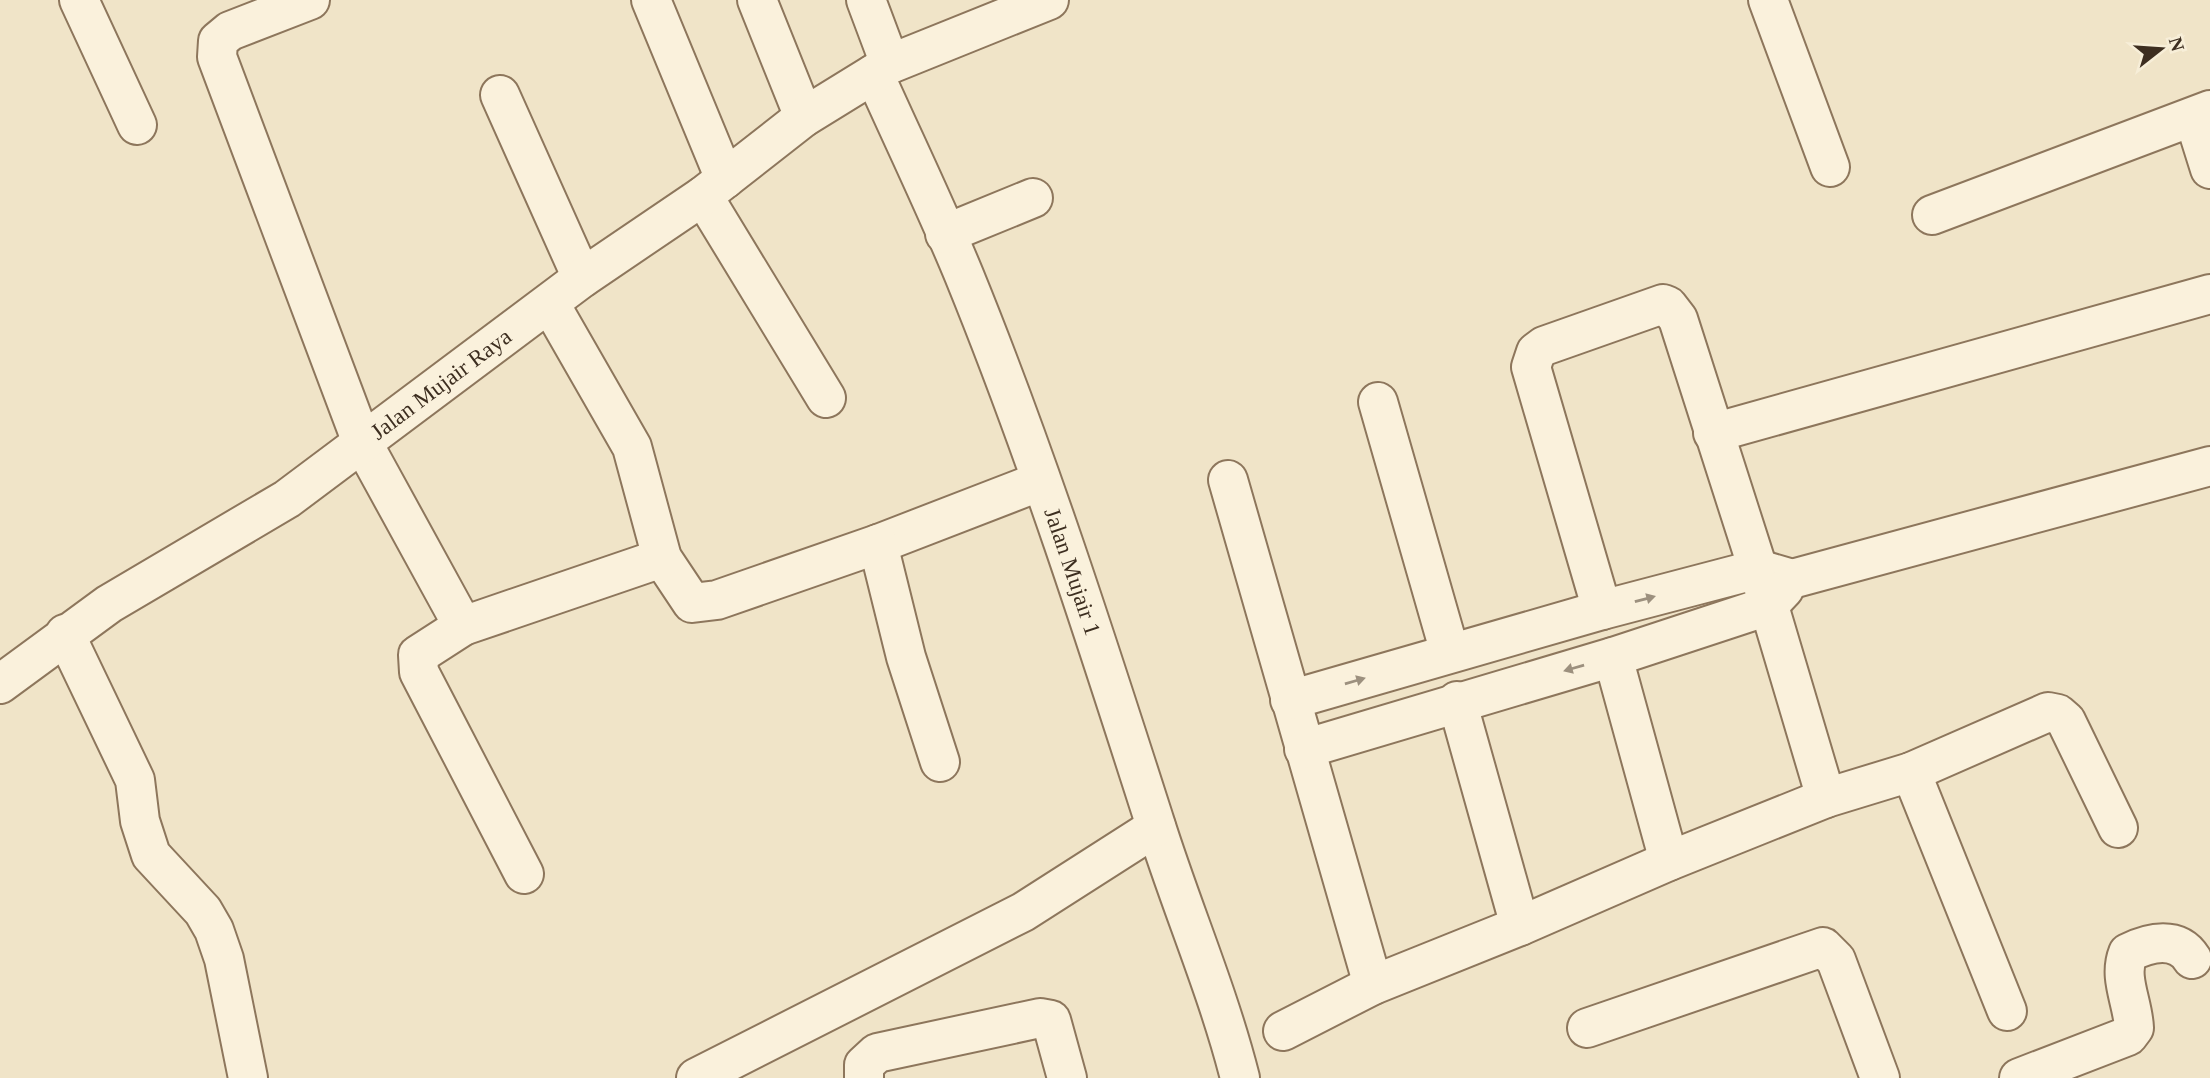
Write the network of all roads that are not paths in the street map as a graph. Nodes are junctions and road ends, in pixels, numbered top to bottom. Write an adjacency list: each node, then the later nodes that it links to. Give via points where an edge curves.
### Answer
1 (79, 0): 12 (street)
2 (310, 0): 25 (street, via 230,31 218,41 216,57)
3 (651, 0): 15 (street)
4 (757, 0): 11 (street)
5 (866, 0): 8 (street, Jalan Mujair 1)
6 (1049, 0): 8 (street, Jalan Mujair Raya)
7 (1768, 0): 13 (street)
8 (882, 69): 11 (street, Jalan Mujair Raya); 18 (street, Jalan Mujair 1)
9 (500, 95): 19 (street)
10 (2202, 114): 14 (street); 17 (street)
11 (804, 117): 15 (street, Jalan Mujair Raya)
12 (137, 125)
13 (1830, 167)
14 (2210, 169)
15 (714, 188): 19 (street, Jalan Mujair Raya); 22 (street)
16 (1033, 198): 18 (street)
17 (1932, 215)
18 (945, 234): 28 (street, Jalan Mujair 1)
19 (582, 278): 21 (street, Jalan Mujair Raya)
20 (2210, 294): 24 (street)
21 (550, 304): 25 (street, Jalan Mujair Raya); 30 (street, via 632,447)
22 (826, 398)
23 (1378, 402): 35 (street)
24 (1713, 433): 31 (street); 32 (street, via 1678,319 1668,306 1658,305 1536,352 1531,367)
25 (361, 440): 33 (street); 34 (street, Jalan Mujair Raya, via 287,499)
26 (2210, 466): 31 (street)
27 (1228, 480): 38 (street)
28 (1041, 481): 29 (street); 44 (street, Jalan Mujair 1)
29 (878, 544): 30 (street, via 698,604 685,596); 41 (street, via 906,657)
30 (662, 558): 33 (street)
31 (1773, 585): 32 (street, one-way to 31); 36 (street); 43 (street)
32 (1602, 610): 35 (street)
33 (463, 626): 47 (street, via 418,655 419,672)
34 (65, 634): 37 (street, Jalan Mujair Raya); 54 (street, via 135,780 140,821 151,855 203,911 214,930)
35 (1450, 653): 38 (street, one-way to 35)
36 (1613, 657): 39 (street, one-way to 39); 46 (street)
37 (0, 684)
38 (1290, 700): 40 (street)
39 (1457, 701): 40 (street); 48 (street)
40 (1304, 749): 50 (street)
41 (940, 762)
42 (1911, 772): 43 (street); 45 (street, via 2048,712 2058,714 2066,721); 51 (street)
43 (1826, 798): 46 (street)
44 (1156, 827): 55 (street, via 1023,912); 58 (street, Jalan Mujair 1)
45 (2118, 828)
46 (1669, 861): 48 (street)
47 (524, 874)
48 (1520, 926): 50 (street)
49 (2192, 959): 60 (street, via 2186,950 2171,943 2128,953 2125,980 2134,1028 2128,1036)
50 (1373, 985): 53 (street)
51 (2007, 1011)
52 (1587, 1028): 59 (street, via 1824,947 1836,960)
53 (1283, 1031)
54 (248, 1078)
55 (696, 1078)
56 (864, 1078): 57 (street, via 864,1065 877,1053 1040,1017 1051,1020)
57 (1067, 1078)
58 (1240, 1078)
59 (1880, 1078)
60 (2019, 1078)

